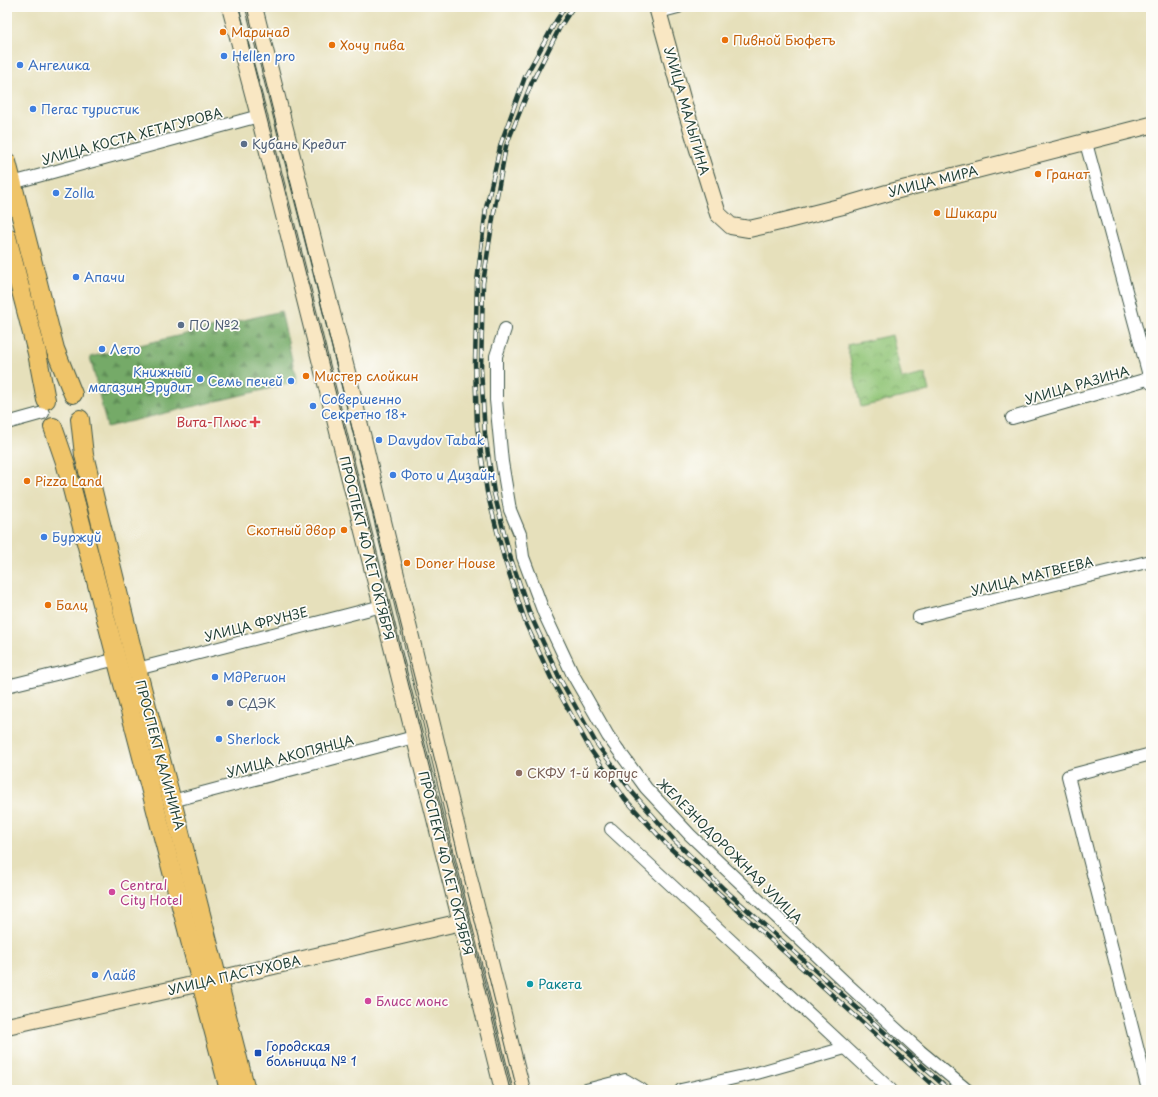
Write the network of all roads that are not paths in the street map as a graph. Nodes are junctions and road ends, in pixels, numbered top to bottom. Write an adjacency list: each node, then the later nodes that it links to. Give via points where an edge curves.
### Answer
1 (230, 7): 5 (street, ПРОСПЕКТ 40 ЛЕТ ОКТЯБРЯ)
2 (254, 7): 37 (street, ПРОСПЕКТ 40 ЛЕТ ОКТЯБРЯ, via 350,384)
3 (678, 7): 4 (street)
4 (658, 10): 10 (street, УЛИЦА МАЛЫГИНА)
5 (259, 116): 9 (street, УЛИЦА КОСТА ХЕТАГУРОВА); 20 (street, ПРОСПЕКТ 40 ЛЕТ ОКТЯБРЯ)
6 (1151, 125): 7 (street, УЛИЦА МИРА)
7 (1086, 143): 10 (street, УЛИЦА МИРА, via 749,229 731,226); 13 (street)
8 (7, 162): 9 (main road, ПРОСПЕКТ КАЛИНИНА)
9 (12, 182): 14 (main road, ПРОСПЕКТ КАЛИНИНА, via 54,349)
10 (718, 214)
11 (7, 237): 15 (main road, ПРОСПЕКТ КАЛИНИНА, via 36,352)
12 (505, 329): 42 (street, ЖЕЛЕЗНОДОРОЖНАЯ УЛИЦА, via 496,356 496,400 510,510 520,534 523,557 544,612 572,673 608,736 646,788 690,835 920,1051)
13 (1151, 380): 16 (street, УЛИЦА РАЗИНА)
14 (73, 394): 15 (main road, via 61,391 50,395); 17 (main road, ПРОСПЕКТ КАЛИНИНА, via 81,403)
15 (47, 413): 17 (main road, via 59,429 71,428); 18 (street); 22 (main road, ПРОСПЕКТ КАЛИНИНА, via 65,462)
16 (1012, 418)
17 (80, 419): 23 (main road, ПРОСПЕКТ КАЛИНИНА, via 84,456)
18 (7, 423)
19 (1151, 561): 21 (street, УЛИЦА МАТВЕЕВА)
20 (382, 606): 23 (street, УЛИЦА ФРУНЗЕ); 25 (street, ПРОСПЕКТ 40 ЛЕТ ОКТЯБРЯ)
21 (919, 617)
22 (117, 659): 24 (street); 31 (main road, ПРОСПЕКТ КАЛИНИНА)
23 (137, 669): 27 (main road, ПРОСПЕКТ КАЛИНИНА)
24 (7, 686)
25 (414, 737): 27 (street, УЛИЦА АКОПЯНЦА); 29 (street, ПРОСПЕКТ 40 ЛЕТ ОКТЯБРЯ)
26 (1151, 754): 43 (street, via 1068,776)
27 (172, 801): 30 (main road, ПРОСПЕКТ КАЛИНИНА)
28 (611, 829): 33 (street)
29 (460, 922): 30 (street, УЛИЦА ПАСТУХОВА); 36 (street, ПРОСПЕКТ 40 ЛЕТ ОКТЯБРЯ)
30 (218, 978): 31 (street, УЛИЦА ПАСТУХОВА); 35 (main road, ПРОСПЕКТ КАЛИНИНА)
31 (201, 983): 32 (street, УЛИЦА ПАСТУХОВА); 34 (main road, ПРОСПЕКТ КАЛИНИНА)
32 (7, 1026)
33 (845, 1048): 40 (street, via 757,1073); 41 (street)
34 (229, 1090)
35 (246, 1090)
36 (503, 1090)
37 (522, 1090)
38 (586, 1090): 39 (street, via 625,1080)
39 (642, 1090)
40 (681, 1090)
41 (891, 1090)
42 (967, 1090)
43 (1148, 1090)

